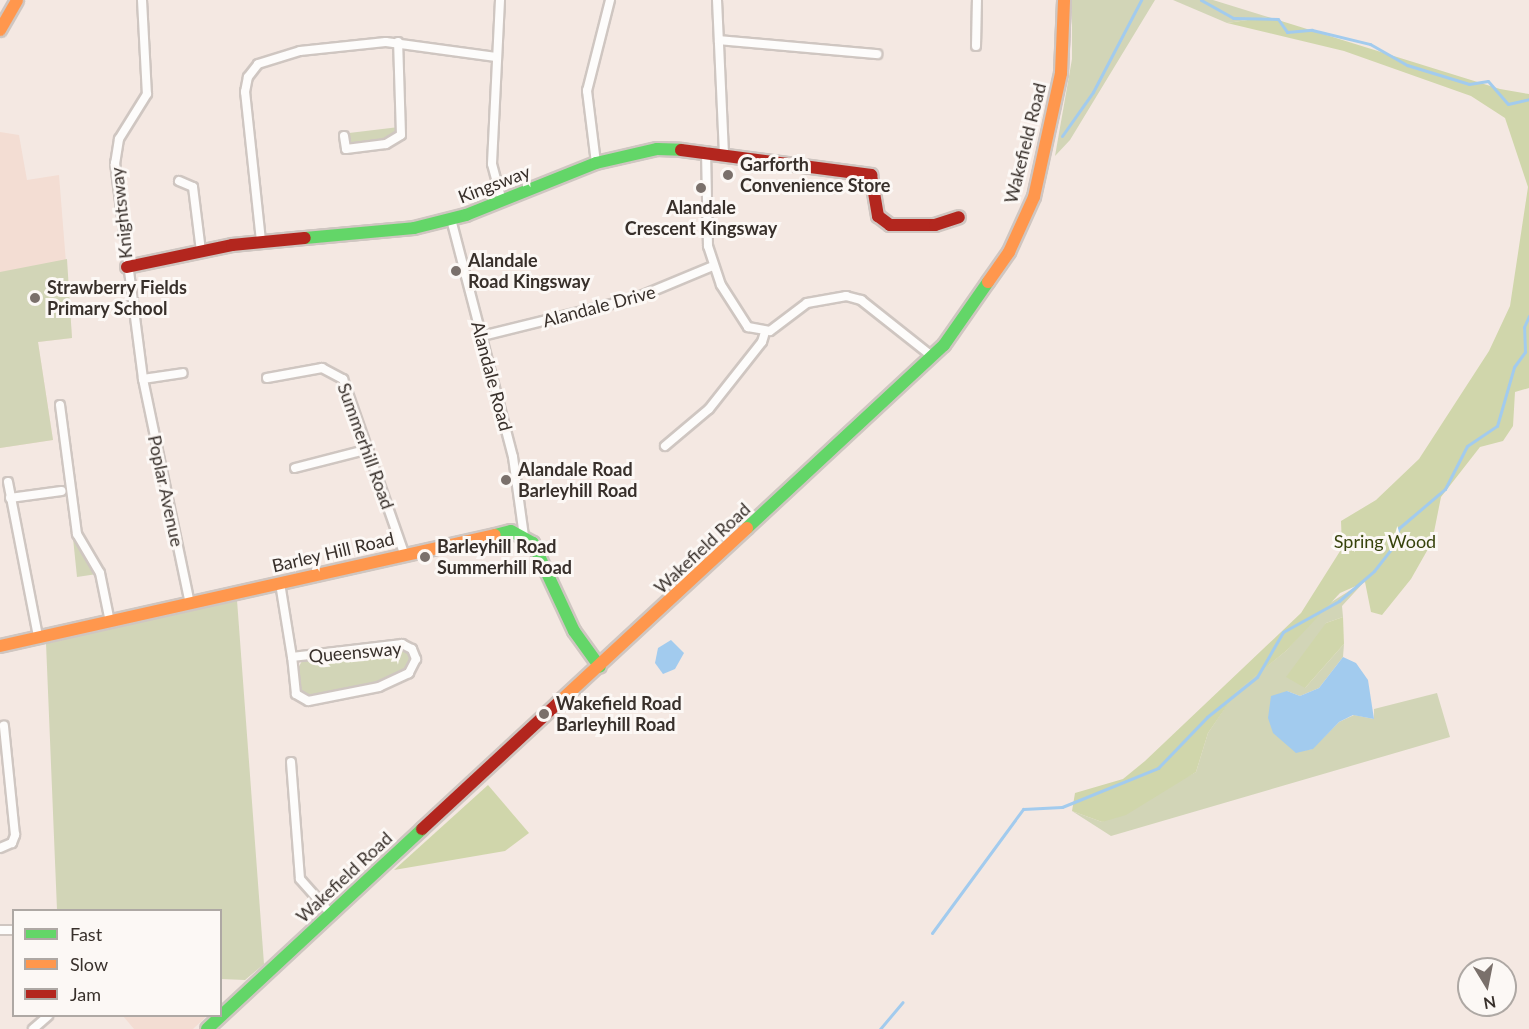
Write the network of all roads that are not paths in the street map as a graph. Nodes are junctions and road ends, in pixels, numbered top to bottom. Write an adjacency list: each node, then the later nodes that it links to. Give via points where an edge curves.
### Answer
1 (16, 0): 8 (street)
2 (142, 0): 25 (street, Knightsway, via 147,94 115,154)
3 (500, 0): 13 (street)
4 (610, 0): 17 (street, via 587,91)
5 (717, 0): 9 (street)
6 (977, 0): 11 (street)
7 (1064, 0): 29 (street, Wakefield Road, via 1065,39 1034,197 1009,252 968,314)
8 (0, 30)
9 (719, 40): 12 (street); 16 (street)
10 (398, 42): 13 (street); 14 (street, via 401,135 387,144 345,149); 22 (street, via 300,51 264,60 252,70 245,92)
11 (976, 46)
12 (876, 54)
13 (496, 57): 19 (street, via 492,164)
14 (344, 136)
15 (706, 151): 16 (street, Kingsway); 17 (street, Kingsway, via 657,149); 24 (street, via 704,219)
16 (724, 153): 20 (street, Kingsway, via 871,175 878,216 886,224 934,225)
17 (596, 164): 19 (street, Kingsway)
18 (179, 181): 23 (street, via 193,188)
19 (502, 201): 21 (street, Kingsway)
20 (959, 217)
21 (451, 219): 22 (street, Kingsway, via 376,233); 28 (street, Alandale Road)
22 (261, 241): 23 (street, Kingsway)
23 (201, 252): 25 (street, Kingsway)
24 (713, 266): 27 (street, via 743,320); 28 (street, Alandale Drive, via 636,298)
25 (127, 267): 26 (street, Knightsway)
26 (135, 327): 32 (street, Poplar Avenue)
27 (765, 332): 29 (street, via 815,300 846,296 861,300); 34 (street, via 762,342 709,409)
28 (482, 336): 40 (street, Alandale Road, via 513,457)
29 (933, 357): 48 (street, Wakefield Road)
30 (183, 373): 32 (street)
31 (267, 378): 35 (street, Summerhill Road, via 315,368 338,373 348,385)
32 (143, 380): 43 (street, Poplar Avenue)
33 (60, 405): 44 (street, via 77,534 99,573)
34 (665, 446)
35 (369, 449): 36 (street); 41 (street, Summerhill Road)
36 (295, 468)
37 (8, 482): 39 (street)
38 (62, 491): 39 (street)
39 (10, 498): 45 (street, via 22,575 34,600)
40 (524, 536): 41 (street, Barley Hill Road, via 503,531); 48 (street, via 537,550 574,631)
41 (404, 554): 42 (street, Barley Hill Road)
42 (280, 583): 43 (street, Barley Hill Road); 47 (street, Queensway)
43 (190, 603): 44 (street, Barley Hill Road)
44 (110, 622): 45 (street, Barley Hill Road)
45 (38, 638): 46 (street, Barley Hill Road)
46 (0, 646)
47 (292, 657): 47 (street, Queensway, via 402,644 412,649 416,659 409,673 379,687 308,701 296,694)
48 (600, 667): 53 (street, Wakefield Road)
49 (4, 726): 51 (street)
50 (291, 762): 53 (street, via 300,879)
51 (5, 768): 52 (street, via 15,835 9,846)
52 (0, 848)
53 (331, 914): 54 (street, Wakefield Road)
54 (222, 1015)
55 (47, 1017): 57 (street)
56 (220, 1017): 58 (street, Wakefield Road)
57 (33, 1029)
58 (207, 1029)

